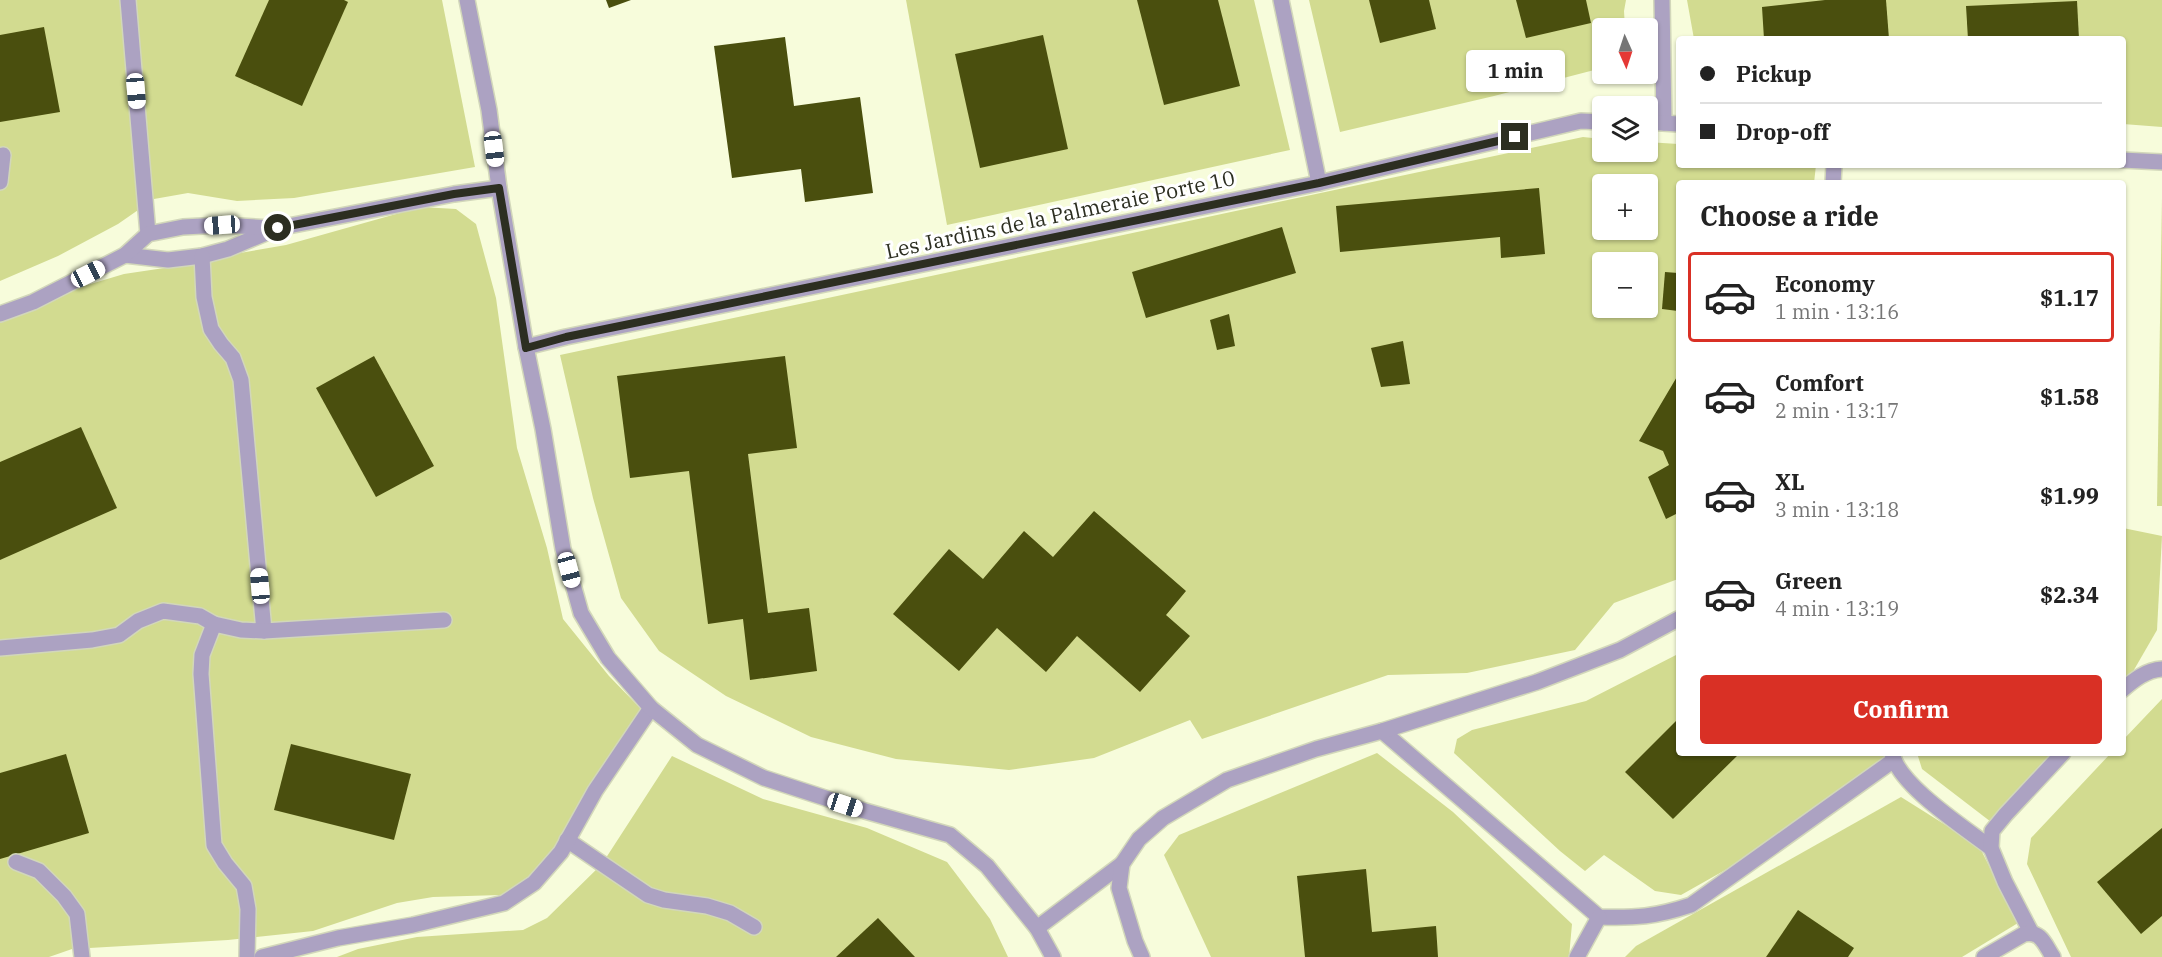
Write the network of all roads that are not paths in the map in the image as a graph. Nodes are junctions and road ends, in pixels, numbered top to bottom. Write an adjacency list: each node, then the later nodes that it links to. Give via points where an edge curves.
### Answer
1 (128, 0): 14 (street)
2 (467, 0): 12 (street, via 489,110)
3 (1281, 0): 11 (street)
4 (1662, 0): 6 (street, via 1662,67)
5 (1592, 122): 11 (street, Les Jardins de la Palmeraie Porte 10)
6 (1671, 123)
7 (3, 155): 10 (street)
8 (2126, 160): 9 (street)
9 (2162, 162)
10 (0, 182)
11 (1319, 183): 18 (street, Les Jardins de la Palmeraie Porte 10)
12 (499, 188): 13 (street); 18 (street)
13 (278, 228): 14 (street, via 222,225); 16 (street)
14 (148, 234): 15 (street)
15 (125, 255): 16 (street, via 168,260); 17 (street, via 33,302)
16 (202, 256): 22 (street, via 204,297 211,329 233,358 241,380)
17 (0, 314)
18 (526, 348): 26 (street, via 563,549 581,613 608,658)
19 (444, 620): 22 (street)
20 (1676, 620): 27 (street, via 1582,666)
21 (214, 624): 22 (street); 23 (street, via 200,616 163,611 119,634); 39 (street, via 202,655 201,674 214,845 244,886 248,909)
22 (264, 631)
23 (0, 648)
24 (2162, 669): 25 (street, via 2153,669)
25 (2126, 687)
26 (651, 708): 30 (street); 36 (street, via 697,745 764,778 950,835 987,866)
27 (1382, 731): 33 (street, via 1227,780 1163,818 1139,839); 34 (street)
28 (2060, 756): 31 (street, via 1992,831)
29 (1893, 757): 31 (street, via 1901,773 1928,800); 34 (street, via 1692,905 1640,918)
30 (567, 840): 35 (street, via 648,895 707,906); 40 (street, via 534,883 504,903)
31 (1991, 848): 37 (street)
32 (16, 862): 38 (street, via 39,871 77,914)
33 (1122, 864): 36 (street); 42 (street, via 1119,888)
34 (1599, 917): 43 (street)
35 (754, 927)
36 (1036, 928): 41 (street)
37 (2031, 932): 44 (street); 45 (street, via 2042,938)
38 (82, 957)
39 (247, 957)
40 (262, 957)
41 (1053, 957)
42 (1142, 957)
43 (1577, 957)
44 (1984, 957)
45 (2053, 957)

